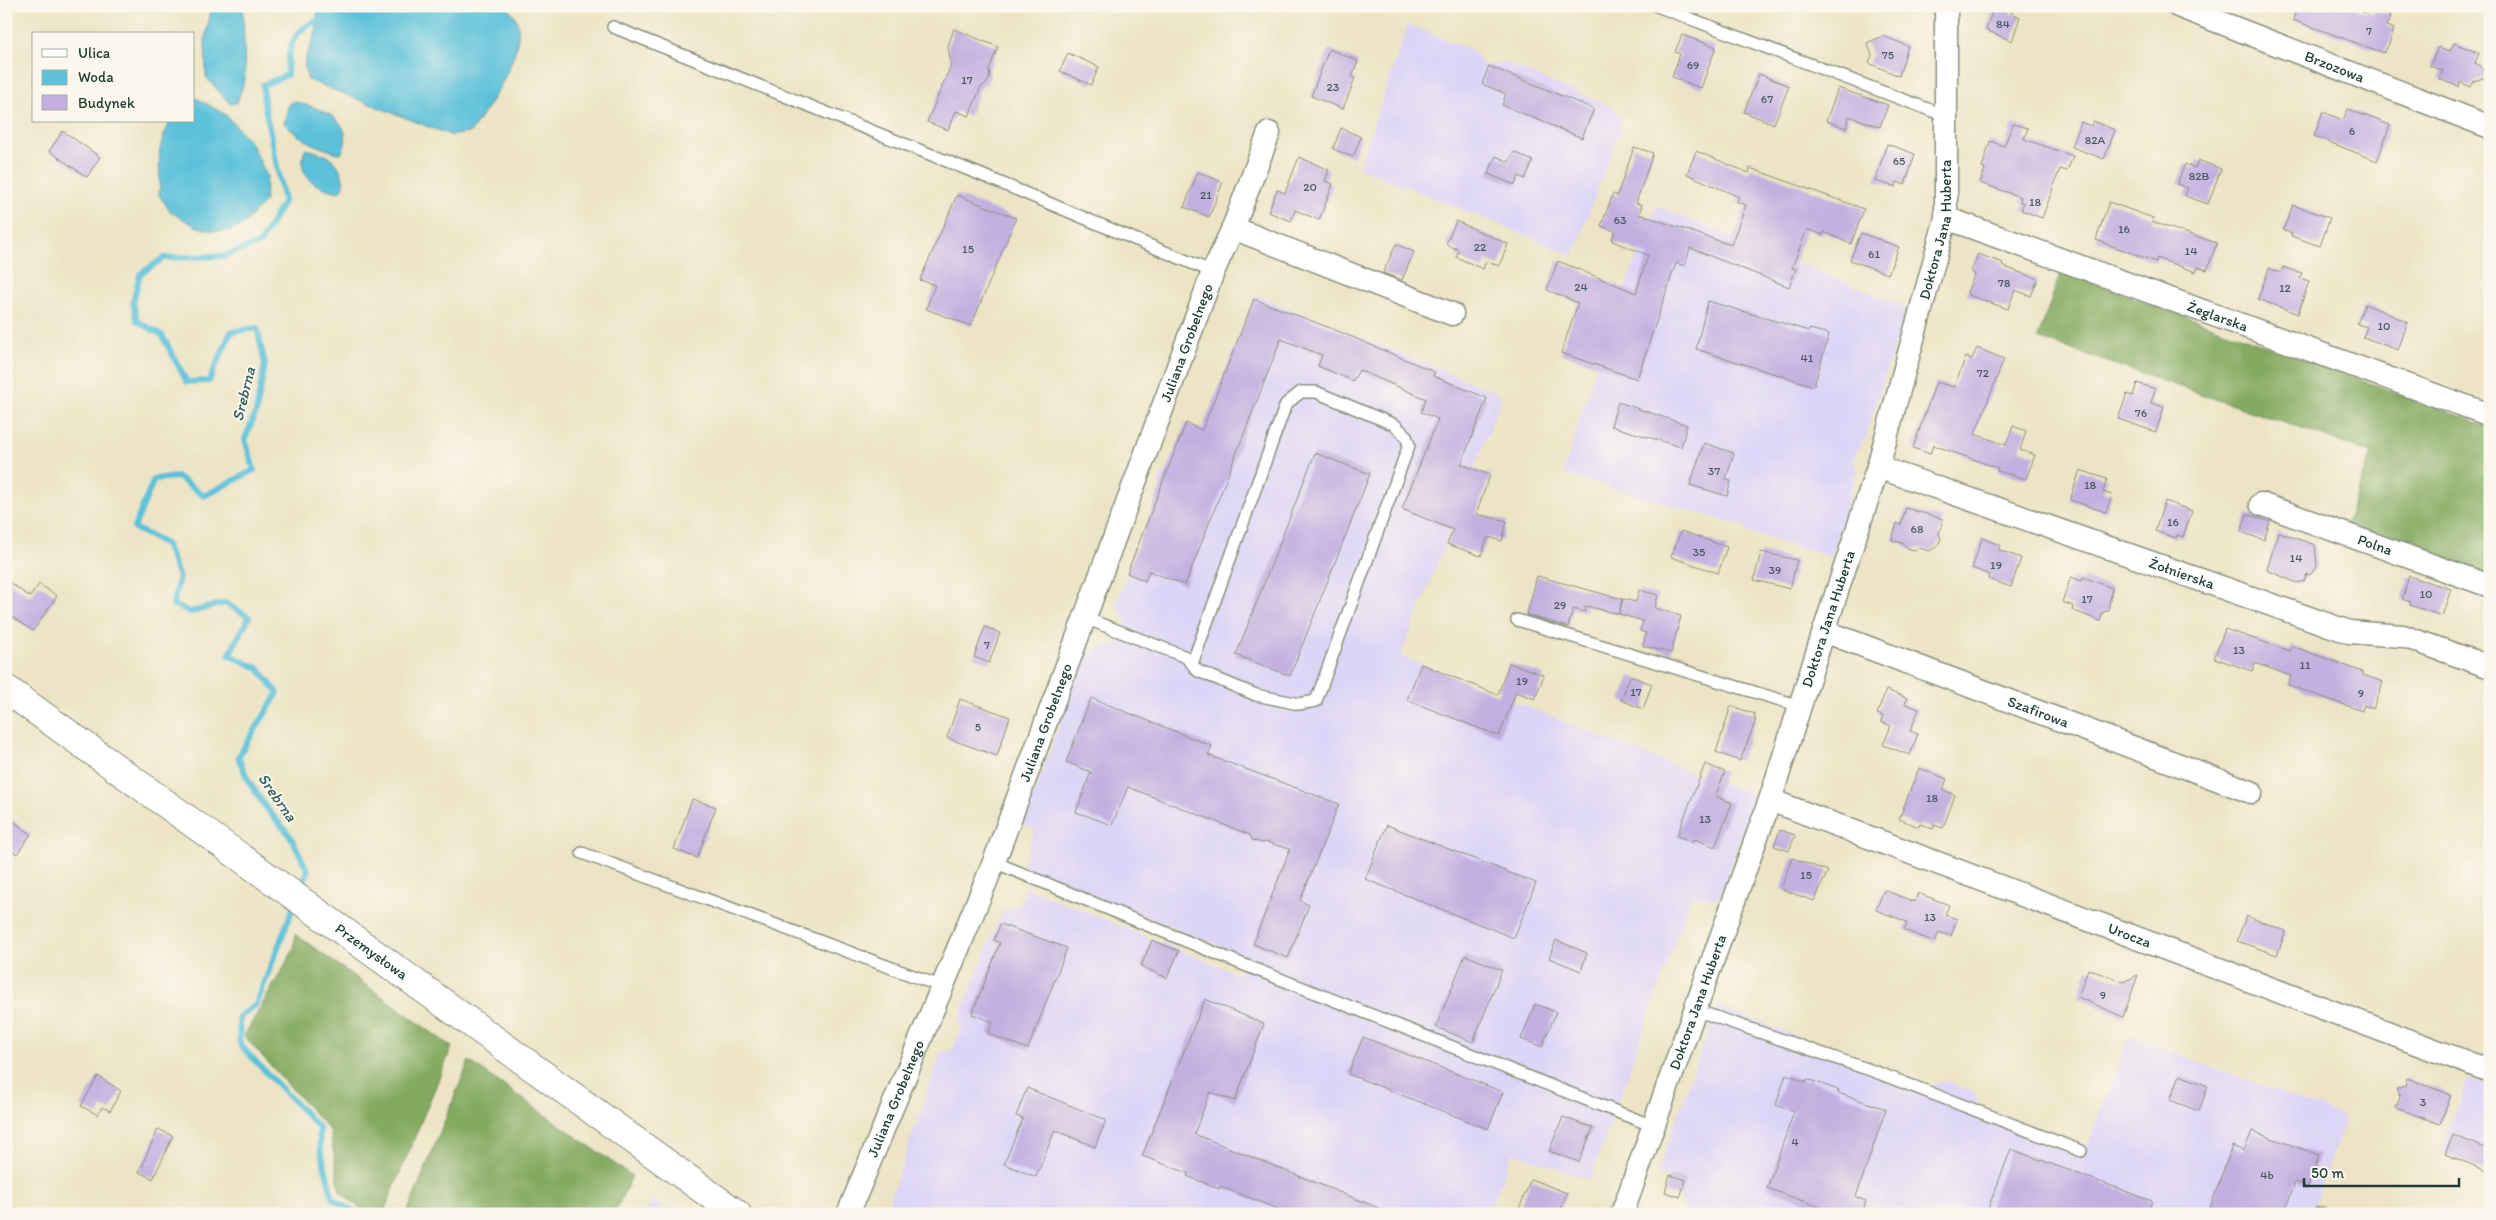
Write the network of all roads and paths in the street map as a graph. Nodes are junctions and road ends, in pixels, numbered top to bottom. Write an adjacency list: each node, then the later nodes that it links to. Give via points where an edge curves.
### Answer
1 (1657, 6): 5 (lane)
2 (1946, 6): 5 (street, Doktora Jana Huberta)
3 (2178, 6): 6 (street, Brzozowa)
4 (612, 27): 10 (lane, via 984,176)
5 (1946, 116): 8 (street, Doktora Jana Huberta)
6 (2490, 126)
7 (1269, 133): 9 (street, Juliana Grobelnego)
8 (1946, 218): 12 (street, Żeglarska); 13 (street, Doktora Jana Huberta)
9 (1233, 228): 10 (street, Juliana Grobelnego); 11 (street)
10 (1212, 272): 16 (street, Juliana Grobelnego)
11 (1452, 314)
12 (2490, 415)
13 (1878, 467): 18 (street, Doktora Jana Huberta); 20 (street, Żołnierska, via 2348,632 2403,636)
14 (2261, 504): 15 (street, Polna)
15 (2490, 586)
16 (1085, 618): 19 (lane, via 1170,650 1186,657); 26 (street, Juliana Grobelnego)
17 (1518, 620): 22 (lane)
18 (1824, 632): 22 (street, Doktora Jana Huberta); 23 (street, Szafirowa)
19 (1192, 664): 19 (lane, via 1198,671 1256,695 1299,704 1316,701 1410,445 1401,429 1316,392 1301,392 1286,404)
20 (2490, 666)
21 (6, 689): 32 (street, Przemysłowa)
22 (1800, 706): 24 (street, Doktora Jana Huberta)
23 (2250, 792)
24 (1770, 800): 28 (street, Doktora Jana Huberta); 29 (street, Urocza)
25 (582, 853): 27 (lane)
26 (994, 862): 27 (street, Juliana Grobelnego); 30 (lane)
27 (943, 987): 33 (street, Juliana Grobelnego)
28 (1694, 1014): 30 (street, Doktora Jana Huberta); 31 (lane, via 1707,1014 1876,1072)
29 (2490, 1071)
30 (1653, 1126): 34 (street, Doktora Jana Huberta)
31 (2081, 1151)
32 (737, 1214)
33 (848, 1214)
34 (1622, 1214)

